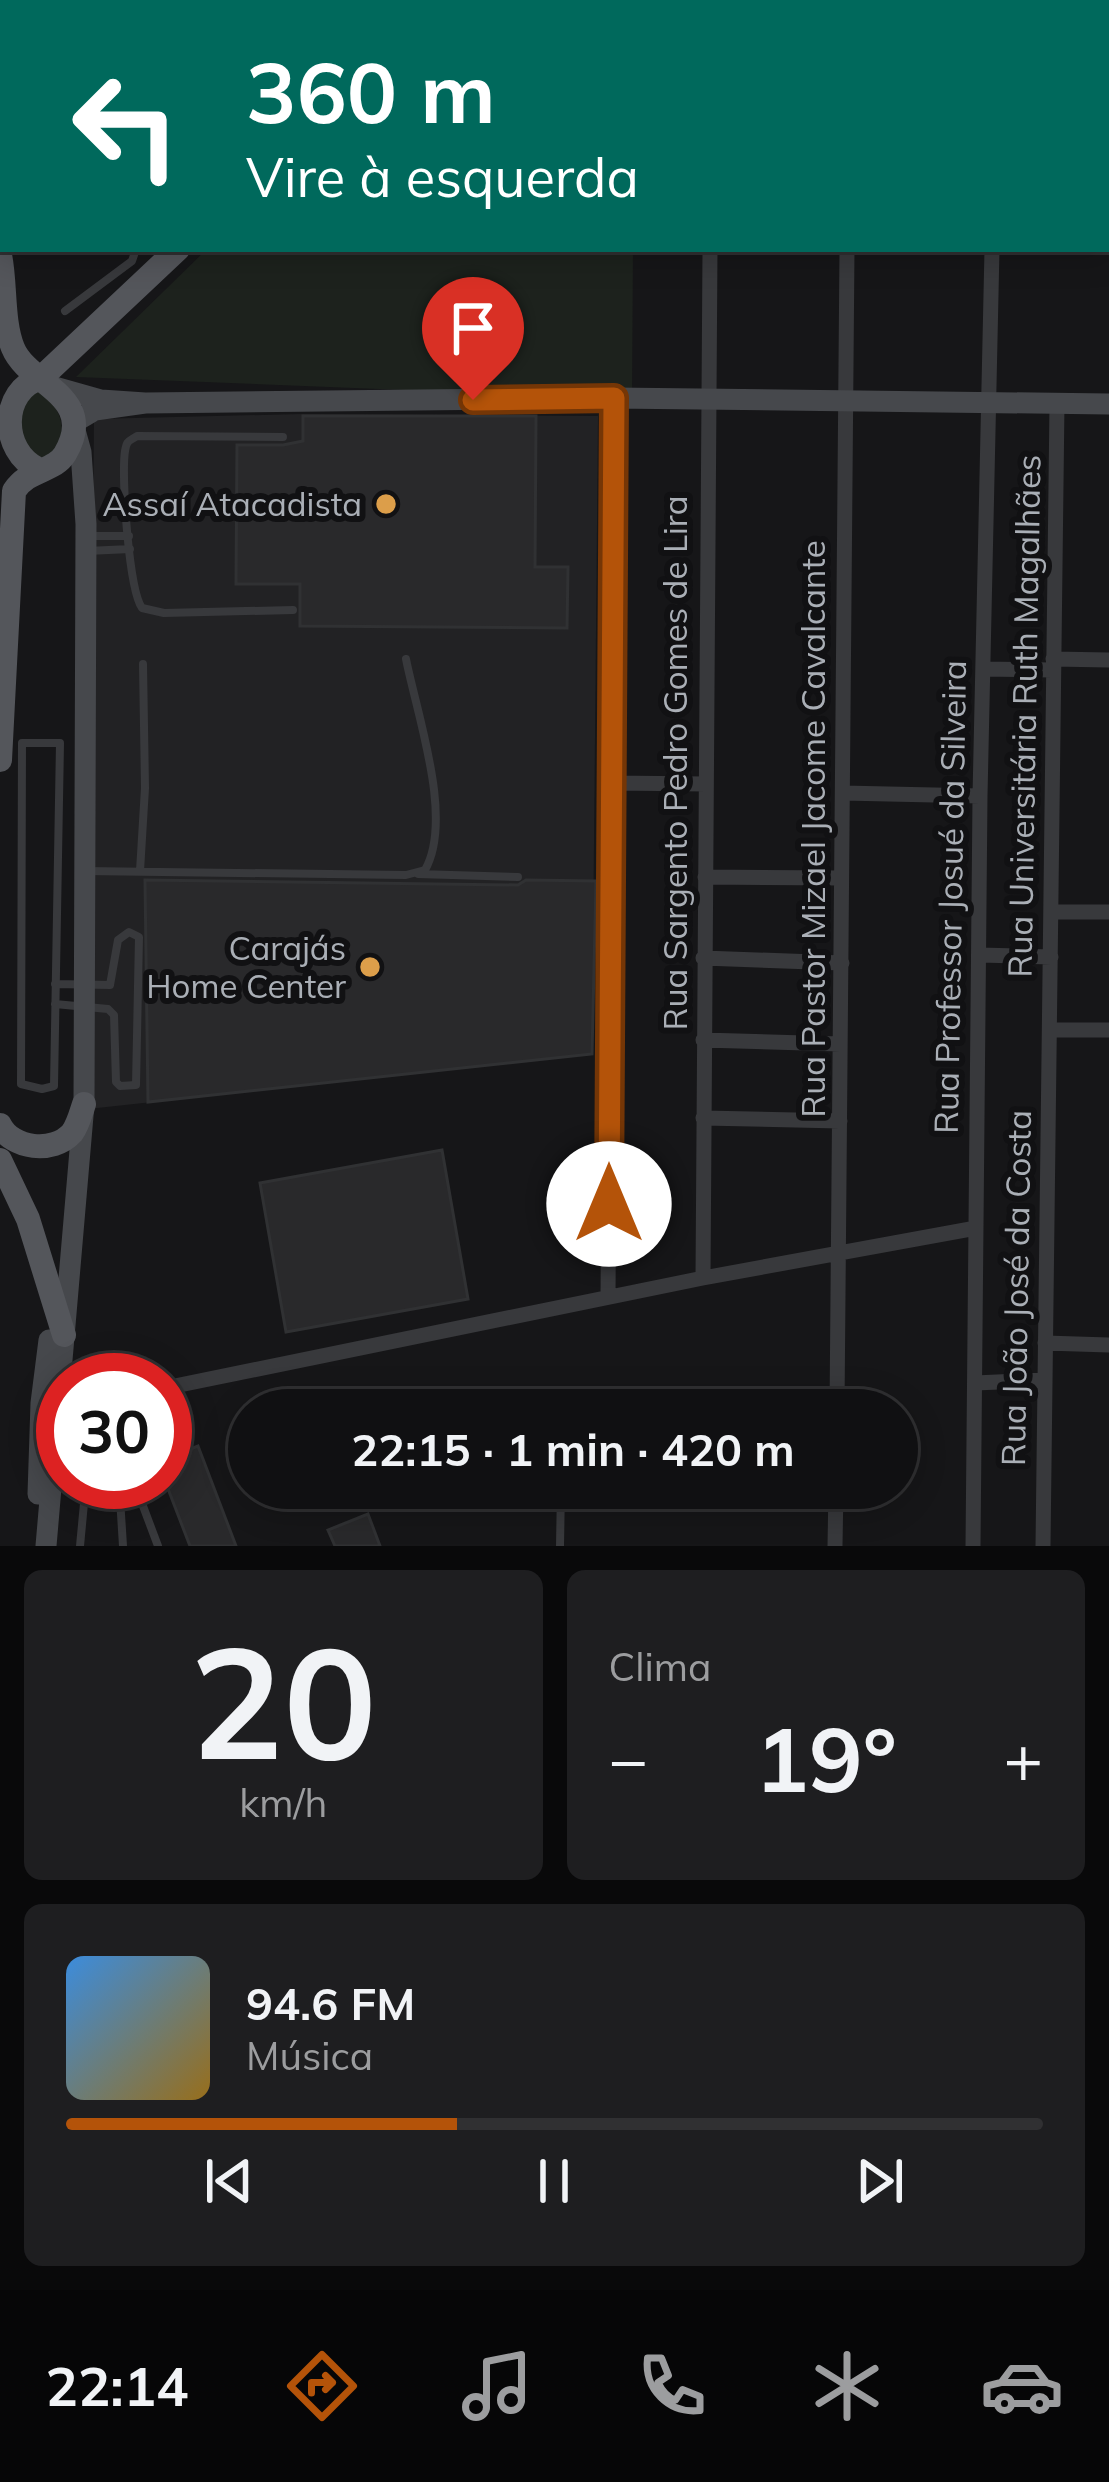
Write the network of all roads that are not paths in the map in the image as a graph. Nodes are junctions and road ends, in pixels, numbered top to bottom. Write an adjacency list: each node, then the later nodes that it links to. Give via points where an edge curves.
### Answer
1 (135, 252): 7 (lane)
2 (175, 252): 8 (main road)
3 (710, 252): 10 (street, Rua Sargento Pedro Gomes de Lira)
4 (847, 252): 11 (street, Rua Pastor Mizael Jacome Cavalcante)
5 (992, 252): 14 (street, Rua Professor Josué da Silveira)
6 (0, 255): 8 (main road, via 11,345)
7 (65, 311)
8 (48, 383): 12 (main road); 16 (main road); 18 (main road, via 27,382 7,410 12,445)
9 (614, 398): 10 (main road); 12 (main road); 29 (street)
10 (707, 400): 11 (main road); 30 (street, Rua Sargento Pedro Gomes de Lira)
11 (846, 401): 14 (main road); 31 (street, Rua Pastor Mizael Jacome Cavalcante)
12 (145, 403): 16 (main road, via 95,410)
13 (1057, 403): 14 (main road); 15 (main road); 26 (street, Rua Universitária Ruth Magalhães)
14 (987, 404): 27 (street, Rua Professor Josué da Silveira)
15 (1109, 404)
16 (73, 423): 18 (main road, via 64,456); 20 (main road)
17 (283, 436): 19 (lane, via 129,441)
18 (38, 469): 20 (main road, via 65,479); 28 (main road, via 14,491)
19 (129, 536): 20 (lane); 21 (lane)
20 (86, 537): 21 (lane); 33 (main road)
21 (130, 549): 22 (lane, via 135,598 151,613)
22 (293, 610)
23 (406, 659): 35 (lane, via 436,790 429,863)
24 (1109, 661): 26 (street)
25 (143, 664): 34 (lane)
26 (1053, 664): 27 (street); 39 (street, Rua Universitária Ruth Magalhães)
27 (983, 669): 32 (street, Rua Professor Josué da Silveira)
28 (0, 760)
29 (612, 783): 30 (street); 61 (street)
30 (706, 784): 37 (street, Rua Sargento Pedro Gomes de Lira)
31 (843, 793): 32 (street); 38 (street, Rua Pastor Mizael Jacome Cavalcante)
32 (980, 796): 41 (street, Rua Professor Josué da Silveira)
33 (84, 871): 34 (lane); 46 (main road)
34 (140, 872): 35 (lane)
35 (417, 874): 36 (lane)
36 (518, 877)
37 (705, 877): 38 (street); 43 (street, Rua Sargento Pedro Gomes de Lira)
38 (842, 878): 44 (street, Rua Pastor Mizael Jacome Cavalcante)
39 (1052, 912): 40 (street); 42 (street, Rua Universitária Ruth Magalhães)
40 (1109, 912)
41 (980, 955): 42 (street); 58 (street, Rua Professor Josué da Silveira)
42 (1052, 957): 48 (street, Rua Universitária Ruth Magalhães)
43 (703, 958): 44 (street); 50 (street, Rua Sargento Pedro Gomes de Lira)
44 (842, 963): 51 (street, Rua Pastor Mizael Jacome Cavalcante)
45 (55, 984): 46 (lane); 47 (lane); 47 (lane, via 60,743 22,743 21,1084 32,1088 54,1086)
46 (84, 994): 46 (lane, via 114,1015 116,1082 136,1084 140,937 129,932 118,940 110,985); 47 (lane); 52 (main road)
47 (56, 1004)
48 (1050, 1030): 49 (street); 64 (street, Rua João José da Costa)
49 (1109, 1030)
50 (703, 1040): 51 (street); 53 (street, Rua Sargento Pedro Gomes de Lira)
51 (840, 1044): 54 (street, Rua Pastor Mizael Jacome Cavalcante)
52 (84, 1104): 55 (main road, via 60,1142 21,1144); 56 (main road)
53 (704, 1118): 54 (street); 60 (street, Rua Sargento Pedro Gomes de Lira)
54 (840, 1121): 59 (street, Rua Pastor Mizael Jacome Cavalcante)
55 (0, 1124)
56 (80, 1144): 62 (main road); 63 (main road)
57 (0, 1160): 62 (main road)
58 (976, 1228): 59 (street); 70 (street, Rua Professor Josué da Silveira)
59 (838, 1253): 60 (street); 71 (street, Rua Pastor Mizael Jacome Cavalcante)
60 (703, 1278): 61 (street)
61 (608, 1297): 69 (street)
62 (53, 1302): 63 (main road); 66 (main road)
63 (64, 1335): 67 (main road)
64 (1045, 1343): 65 (street); 68 (street, Rua João José da Costa)
65 (1109, 1345)
66 (53, 1353)
67 (62, 1353)
68 (1044, 1380): 70 (street); 87 (street, Rua João José da Costa)
69 (192, 1382)
70 (975, 1383): 86 (street, Rua Professor Josué da Silveira)
71 (837, 1389)
72 (41, 1509): 79 (main road)
73 (48, 1509): 80 (main road)
74 (83, 1509): 81 (lane)
75 (121, 1509): 82 (lane)
76 (144, 1509): 83 (lane)
77 (561, 1509): 84 (lane)
78 (836, 1509): 85 (street)
79 (36, 1546)
80 (46, 1546)
81 (80, 1546)
82 (124, 1546)
83 (158, 1546)
84 (560, 1546)
85 (835, 1546)
86 (973, 1546)
87 (1043, 1546)

